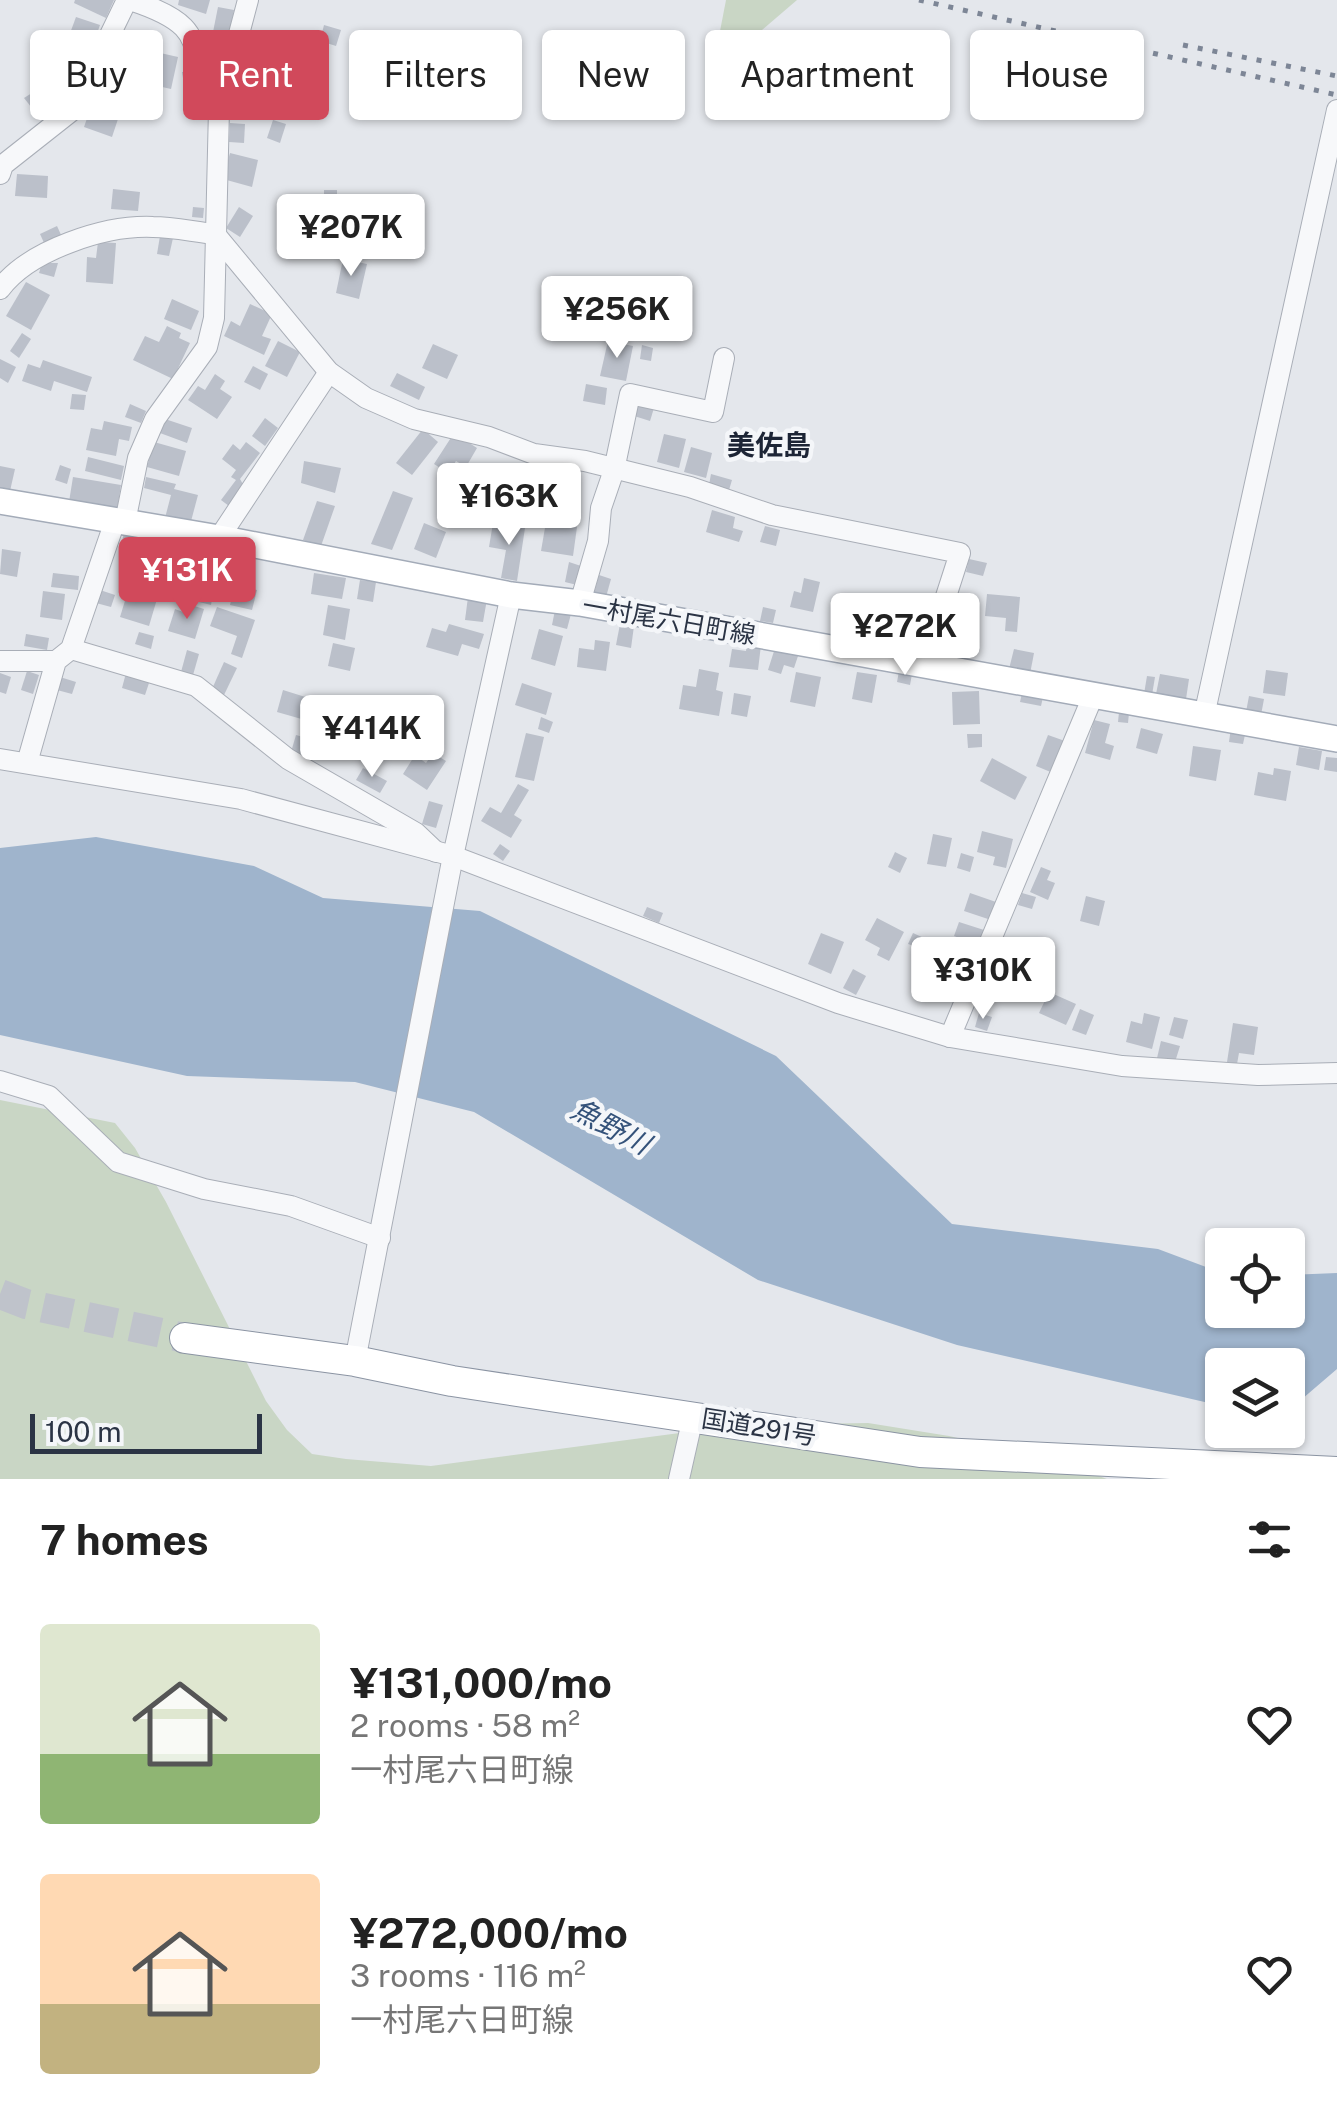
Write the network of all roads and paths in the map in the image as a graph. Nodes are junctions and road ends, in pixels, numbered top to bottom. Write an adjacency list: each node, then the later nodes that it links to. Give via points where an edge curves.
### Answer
1 (128, 0): 3 (street, via 163,10); 7 (street, via 74,110)
2 (248, 0): 4 (street)
3 (188, 30)
4 (240, 30)
5 (1337, 110): 22 (street)
6 (219, 120): 8 (street)
7 (0, 174)
8 (215, 234): 9 (street, via 151,226 102,232); 11 (street); 14 (street, via 207,348 156,419)
9 (4, 275)
10 (724, 358): 12 (street, via 713,412 630,394)
11 (329, 372): 12 (street, via 414,419); 15 (street)
12 (614, 470): 17 (street); 20 (street, via 690,486 772,515 960,553)
13 (0, 501): 14 (main road, 一村尾六日町線)
14 (120, 522): 15 (main road, 一村尾六日町線); 18 (street)
15 (220, 538): 16 (main road, 一村尾六日町線)
16 (511, 594): 17 (main road, 一村尾六日町線); 26 (street)
17 (580, 603): 20 (main road, 一村尾六日町線)
18 (63, 655): 19 (street); 25 (street); 26 (street, via 196,686 288,759)
19 (0, 661)
20 (929, 666): 21 (main road, 一村尾六日町線)
21 (1093, 696): 22 (main road, 一村尾六日町線); 27 (street)
22 (1204, 716): 23 (main road, 一村尾六日町線)
23 (1337, 739)
24 (0, 759): 25 (street)
25 (28, 763): 26 (street, via 241,799)
26 (445, 855): 27 (street, via 838,1003); 30 (street)
27 (950, 1037): 28 (street, via 1122,1066)
28 (1337, 1073)
29 (0, 1081): 30 (street, via 49,1096 118,1162 291,1206)
30 (380, 1238): 32 (street)
31 (185, 1338): 32 (highway, 国道291号)
32 (355, 1360): 33 (highway, 国道291号, via 452,1382)
33 (693, 1417): 34 (highway, 国道291号, via 920,1452); 35 (street)
34 (1337, 1472)
35 (679, 1479)

